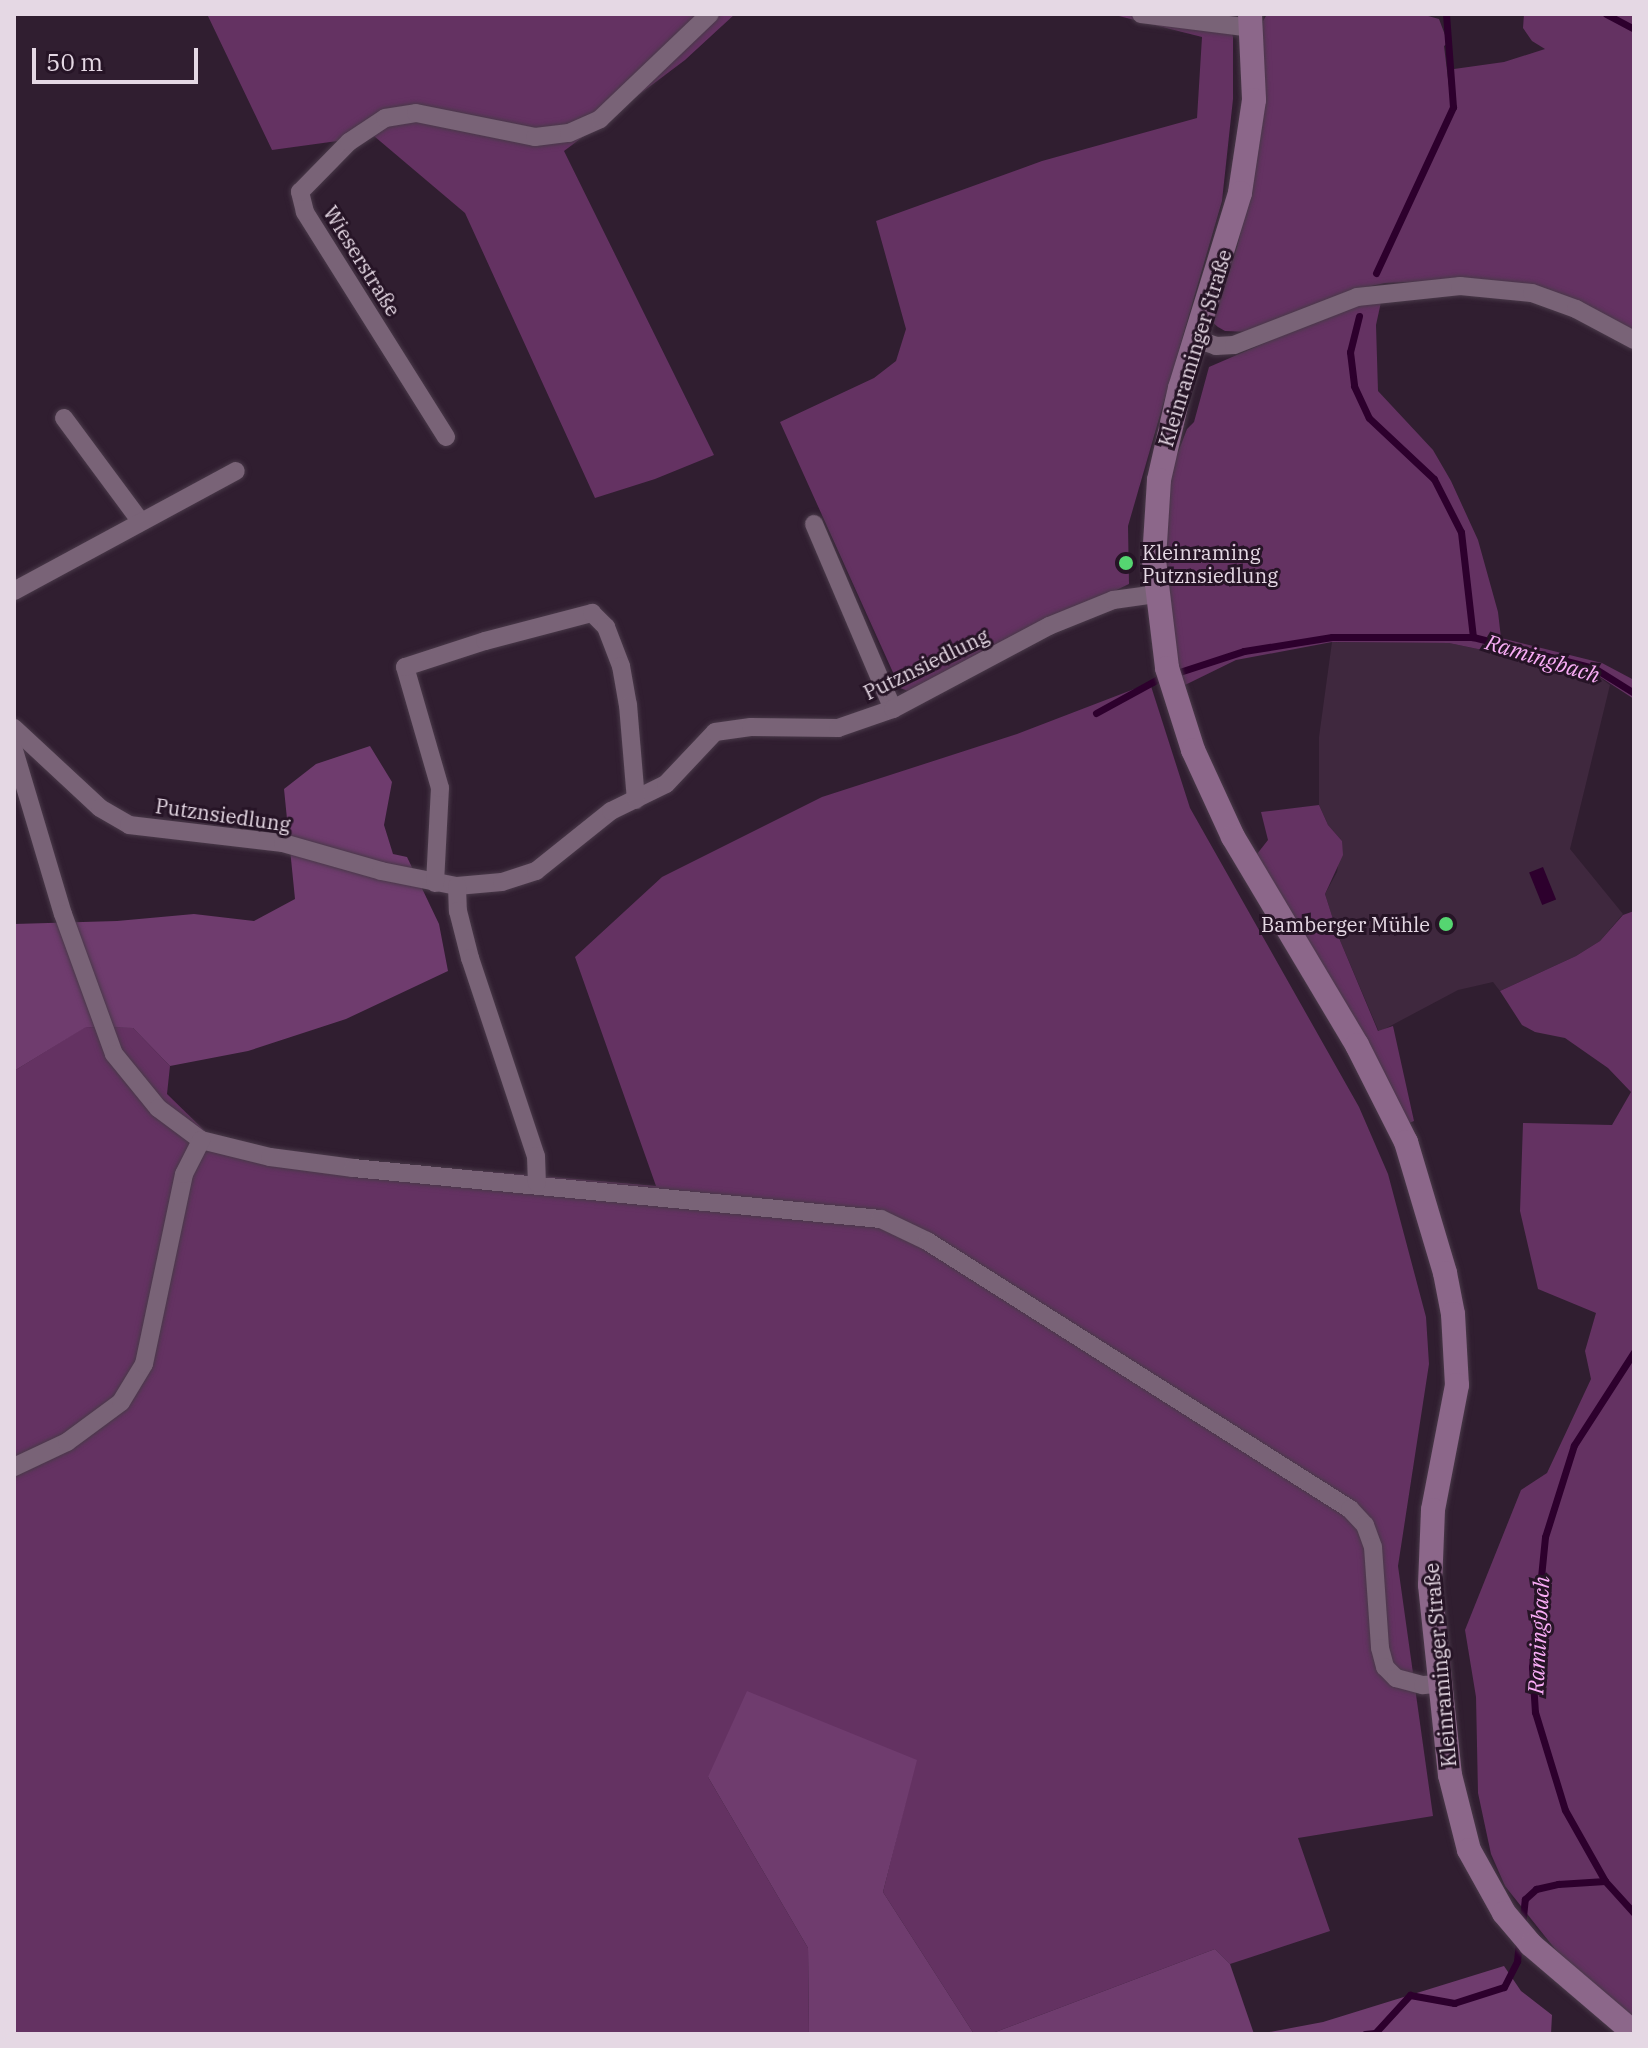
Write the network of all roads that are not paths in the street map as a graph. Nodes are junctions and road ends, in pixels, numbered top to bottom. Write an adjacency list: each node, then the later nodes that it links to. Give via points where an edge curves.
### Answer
1 (710, 14): 7 (street, Wieserstraße, via 600,119 569,133 535,137 416,113 385,118 349,142 300,192 305,212)
2 (1141, 14): 3 (street)
3 (1251, 21): 4 (main road, Kleinraminger Straße, via 1250,143)
4 (1196, 339): 5 (street, via 1234,345 1357,297 1460,286 1532,293); 12 (main road, Kleinraminger Straße, via 1166,437 1159,480)
5 (1634, 340)
6 (64, 418): 9 (street)
7 (446, 437)
8 (236, 471): 9 (street)
9 (141, 522): 11 (street)
10 (814, 524): 13 (street)
11 (14, 591)
12 (1156, 594): 13 (street, Putznsiedlung, via 1113,600 1049,626); 22 (main road, Kleinraminger Straße, via 1169,675 1193,750 1233,837 1383,1092 1428,1210 1458,1356 1452,1426 1429,1544)
13 (893, 709): 16 (street, Putznsiedlung, via 838,728 715,732 666,784)
14 (14, 728): 17 (street, Putznsiedlung, via 100,808 129,825 283,843)
15 (14, 750): 19 (street, via 63,914 114,1054 158,1108)
16 (636, 800): 17 (street, via 621,666 606,627 592,613 405,667 440,788); 18 (street, Putznsiedlung, via 611,811 536,871 502,882)
17 (435, 883): 18 (street, Putznsiedlung)
18 (457, 886): 20 (street, via 470,958 536,1156)
19 (201, 1140): 20 (street, via 270,1157 353,1168); 21 (street, via 184,1174 144,1364 121,1402 67,1442)
20 (537, 1183): 22 (street, via 881,1219 927,1241 1350,1509 1365,1525 1373,1547 1385,1667 1396,1678)
21 (14, 1467)
22 (1438, 1684): 23 (main road, Kleinraminger Straße, via 1459,1819 1469,1850 1504,1913 1531,1945)
23 (1634, 2033)

